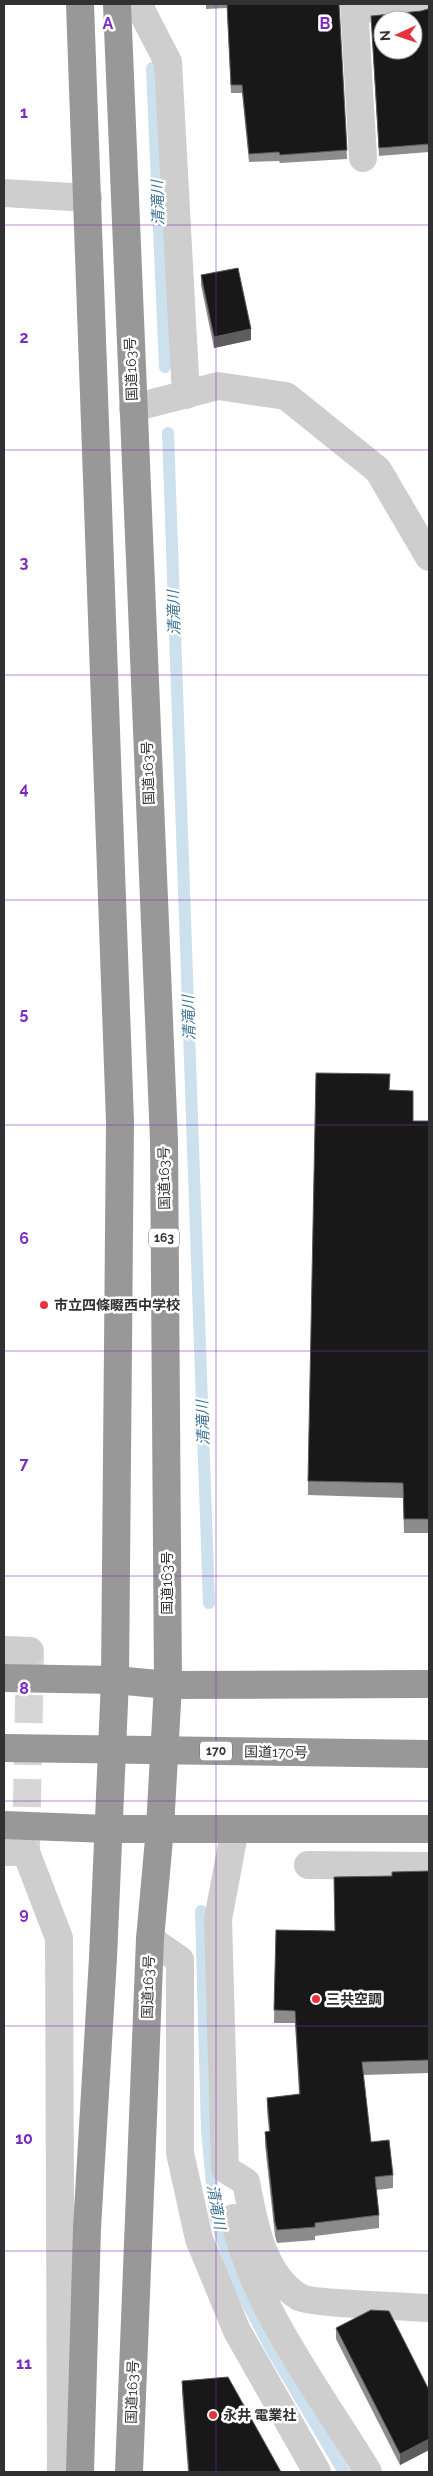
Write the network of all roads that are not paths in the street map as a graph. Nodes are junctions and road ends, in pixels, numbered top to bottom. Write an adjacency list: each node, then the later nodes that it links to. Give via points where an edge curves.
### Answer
1 (80, 4): 8 (highway)
2 (117, 4): 10 (highway, 国道163号 / 163)
3 (138, 4): 9 (street, via 168,62)
4 (419, 4): 5 (street)
5 (355, 7): 6 (street)
6 (363, 158)
7 (4, 193): 8 (street)
8 (88, 198): 15 (highway, via 120,1122)
9 (186, 395): 10 (street); 11 (street, via 218,386 286,396 378,470)
10 (133, 408): 17 (highway, 国道163号 / 163, via 164,1141)
11 (429, 557)
12 (4, 1650): 13 (street)
13 (30, 1651)
14 (4, 1678): 15 (highway)
15 (115, 1680): 17 (highway); 22 (highway)
16 (429, 1684): 17 (highway)
17 (168, 1685): 21 (highway, 国道163号 / 163)
18 (4, 1748): 19 (highway, 国道170号 / 170, bridge)
19 (429, 1754)
20 (4, 1826): 22 (highway)
21 (160, 1828): 22 (highway); 23 (highway); 28 (highway, 国道163号 / 163)
22 (107, 1829): 32 (highway, via 87,2228)
23 (235, 1829): 24 (highway); 29 (street, via 218,1919)
24 (429, 1829)
25 (15, 1852): 31 (street, via 59,1938)
26 (308, 1865): 27 (street)
27 (429, 1866)
28 (150, 1939): 33 (highway, 国道163号 / 163); 34 (street, via 180,1960 180,2153 199,2239 237,2331)
29 (225, 2169): 30 (street, via 246,2182 255,2229 277,2278 301,2298); 35 (street, via 234,2221 271,2316)
30 (429, 2308)
31 (61, 2472)
32 (80, 2472)
33 (129, 2472)
34 (317, 2472)
35 (368, 2472)

